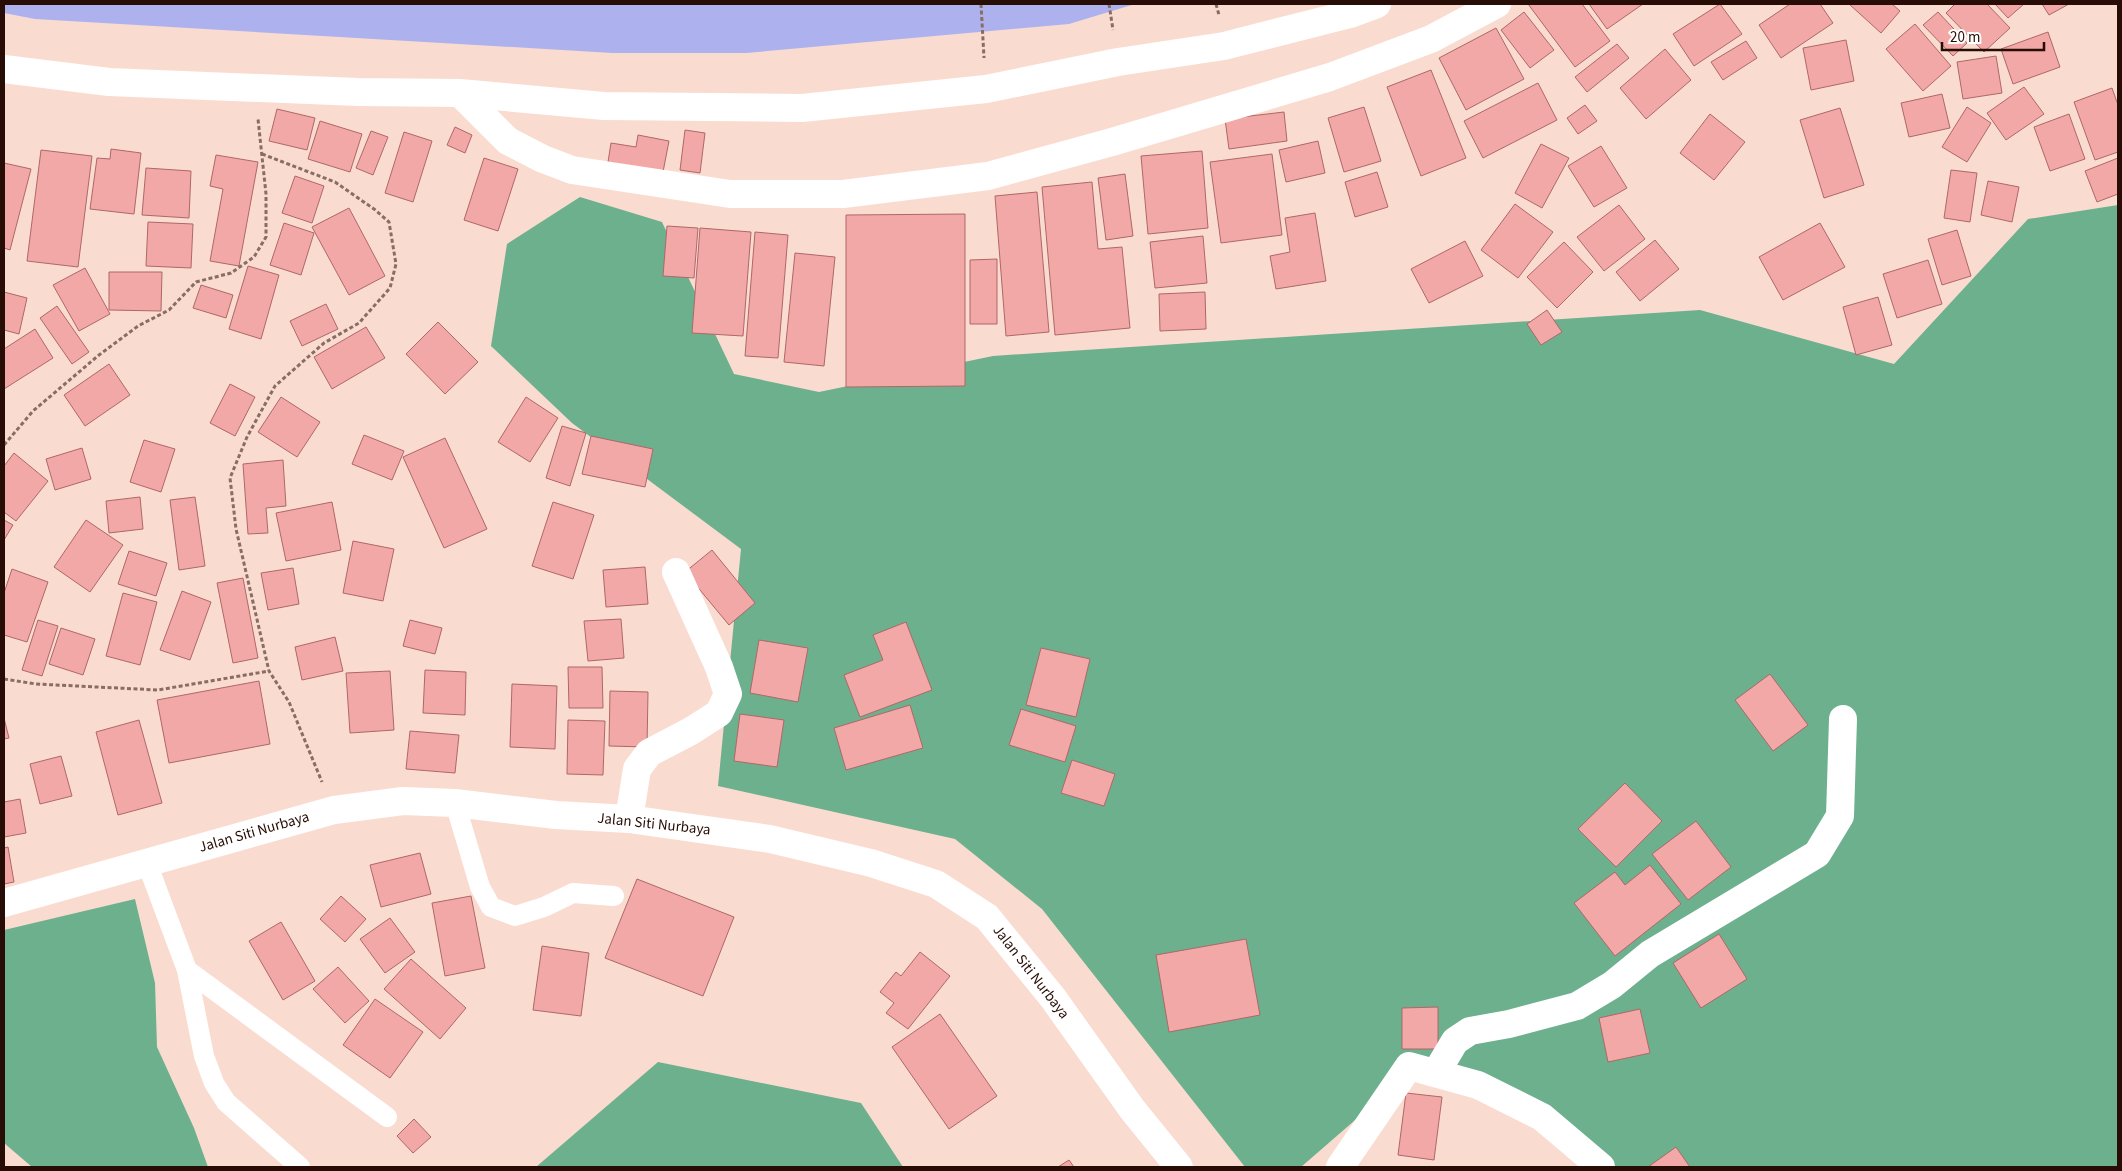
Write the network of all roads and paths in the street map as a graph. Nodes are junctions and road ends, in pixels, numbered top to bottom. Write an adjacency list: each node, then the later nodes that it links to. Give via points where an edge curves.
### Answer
1 (981, 4): 6 (path)
2 (1377, 4): 6 (street, via 1224,46 1118,62)
3 (1496, 4): 7 (street, via 1431,39 1330,77 1112,142 988,176 843,194 730,194 572,170 508,141)
4 (4, 69): 5 (street, via 109,82)
5 (254, 88): 7 (street); 8 (path)
6 (986, 89): 7 (street, via 802,108 604,106)
7 (460, 93)
8 (262, 154): 9 (path, via 266,237 254,257 231,273 196,282 169,310 138,326 99,355 33,411); 11 (path, via 335,182 374,209 389,222 396,264 390,288 358,323 324,343 275,386 247,437 230,478 236,529)
9 (4, 444)
10 (676, 572): 16 (street, via 728,694 718,713 649,753 637,769)
11 (269, 671): 12 (path, via 158,690 36,684); 15 (path, via 288,702)
12 (4, 679)
13 (1843, 719): 21 (street, via 1840,816 1817,854 1650,954 1612,985 1577,1006 1470,1031 1455,1041)
14 (455, 803): 15 (street, Jalan Siti Nurbaya, via 403,800); 16 (street, Jalan Siti Nurbaya); 18 (lane, via 480,887 491,908 515,916 573,893)
15 (334, 810): 17 (street, Jalan Siti Nurbaya)
16 (629, 820): 24 (street, Jalan Siti Nurbaya, via 770,839 871,863 936,884 987,917 1053,998)
17 (147, 863): 19 (street, Jalan Siti Nurbaya); 20 (lane)
18 (614, 896)
19 (4, 903)
20 (186, 970): 22 (lane); 23 (lane, via 204,1056 214,1083 226,1102)
21 (1436, 1073): 25 (street, via 1409,1066); 26 (street, via 1478,1085 1542,1116)
22 (387, 1117)
23 (300, 1167)
24 (1179, 1167)
25 (1340, 1167)
26 (1601, 1167)

